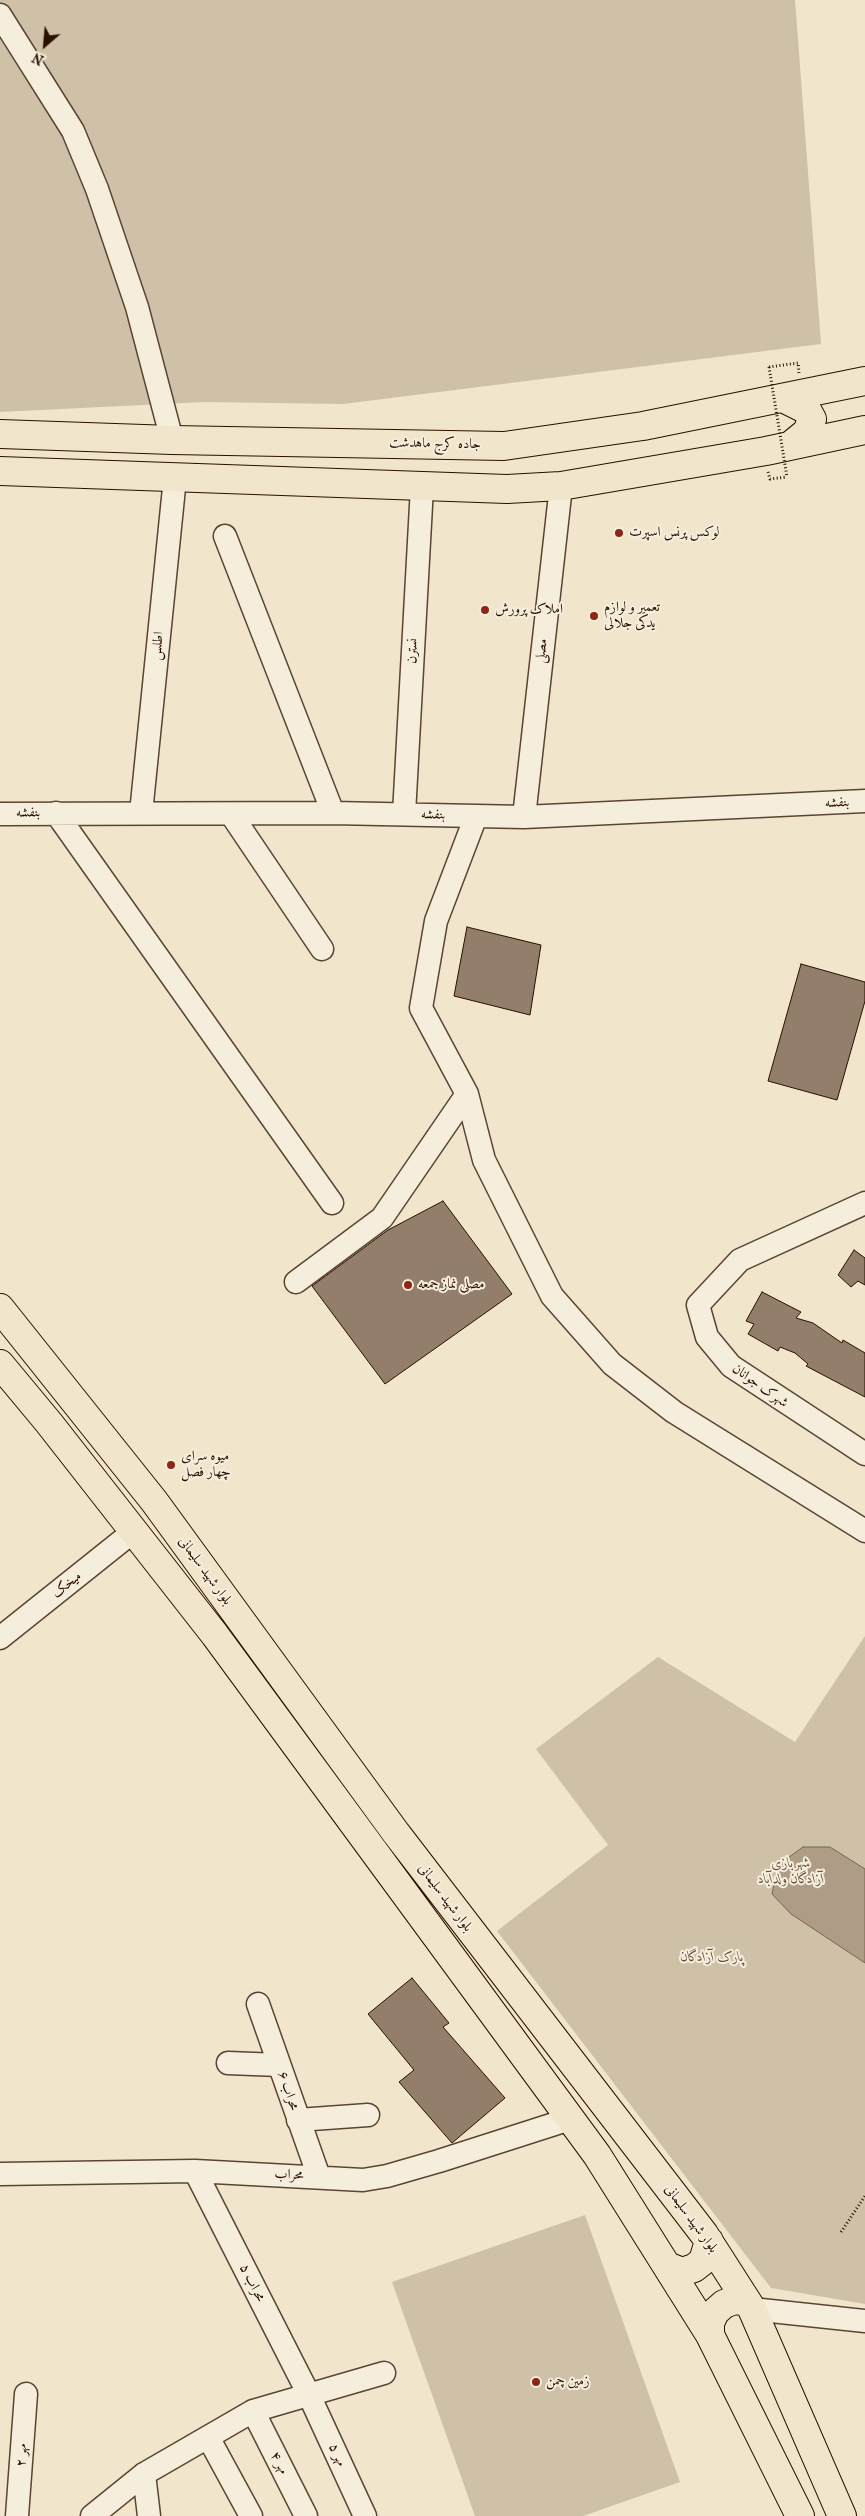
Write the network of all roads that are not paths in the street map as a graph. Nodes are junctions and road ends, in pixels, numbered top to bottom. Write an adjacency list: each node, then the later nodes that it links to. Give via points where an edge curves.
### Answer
1 (0, 15): 6 (street, via 73,131 97,189 137,307)
2 (865, 381): 3 (main road, جاده کرج ماهدشت)
3 (783, 398): 6 (main road, جاده کرج ماهدشت, via 643,426 504,446); 7 (main road, via 807,410 812,419 807,432)
4 (865, 430): 7 (main road)
5 (0, 434): 6 (main road, جاده کرج ماهدشت)
6 (172, 440)
7 (792, 445): 10 (main road)
8 (0, 471): 9 (main road)
9 (175, 478): 11 (main road); 15 (street, اطلس)
10 (561, 486): 11 (main road, via 506,489); 21 (street, مصلی)
11 (422, 487): 19 (street, نسترن)
12 (225, 536): 16 (street)
13 (865, 802): 21 (street, بنفشه)
14 (56, 813): 15 (street, بنفشه); 17 (street, بنفشه); 24 (street)
15 (141, 813): 18 (street, بنفشه)
16 (333, 813): 18 (street, بنفشه); 19 (street, بنفشه)
17 (0, 814)
18 (231, 814): 22 (street)
19 (404, 814): 20 (street, بنفشه)
20 (476, 816): 21 (street, بنفشه); 23 (street, via 436,921 421,1008)
21 (524, 817)
22 (322, 949)
23 (467, 1094): 26 (street, via 382,1218); 31 (street, via 484,1160 560,1308 612,1364 674,1412)
24 (332, 1203)
25 (865, 1203): 29 (street, شهرک جوانان, via 740,1260 698,1305 707,1337 731,1366)
26 (296, 1282)
27 (0, 1308): 42 (main road, بلوار شهید سلیمانی, via 154,1501 402,1841)
28 (0, 1364): 30 (main road, بلوار شهید سلیمانی)
29 (865, 1454)
30 (134, 1531): 32 (street, میخک); 37 (main road, بلوار شهید سلیمانی, via 221,1642)
31 (865, 1531)
32 (0, 1638)
33 (258, 2004): 35 (street, محراب ۶)
34 (228, 2063): 35 (street)
35 (279, 2065): 38 (street, محراب ۶)
36 (368, 2115): 38 (street)
37 (570, 2118): 41 (street, محراب, via 387,2176 363,2180); 43 (main road, بلوار شهید سلیمانی)
38 (298, 2120): 41 (street, محراب ۶)
39 (195, 2171): 40 (street, محراب); 41 (street, محراب); 49 (street, محراب ۵)
40 (0, 2174)
41 (319, 2177)
42 (709, 2241): 43 (main road, via 703,2261 694,2268 682,2272); 44 (main road, بلوار شهید سلیمانی)
43 (667, 2266): 46 (main road, بلوار شهید سلیمانی)
44 (750, 2305): 45 (street); 46 (main road, via 735,2300 724,2304 710,2323); 60 (main road, بلوار شهید سلیمانی)
45 (865, 2321)
46 (710, 2335): 53 (main road, بلوار شهید سلیمانی)
47 (384, 2373): 49 (street)
48 (26, 2394): 54 (street, مهر ۲)
49 (309, 2395): 50 (street); 59 (street, مهر ۵)
50 (253, 2411): 51 (street); 58 (street, مهر ۴)
51 (208, 2437): 52 (street); 57 (street)
52 (144, 2474): 55 (street); 56 (street)
53 (796, 2515)
54 (17, 2516)
55 (92, 2516)
56 (150, 2516)
57 (251, 2516)
58 (306, 2516)
59 (365, 2516)
60 (842, 2516)

